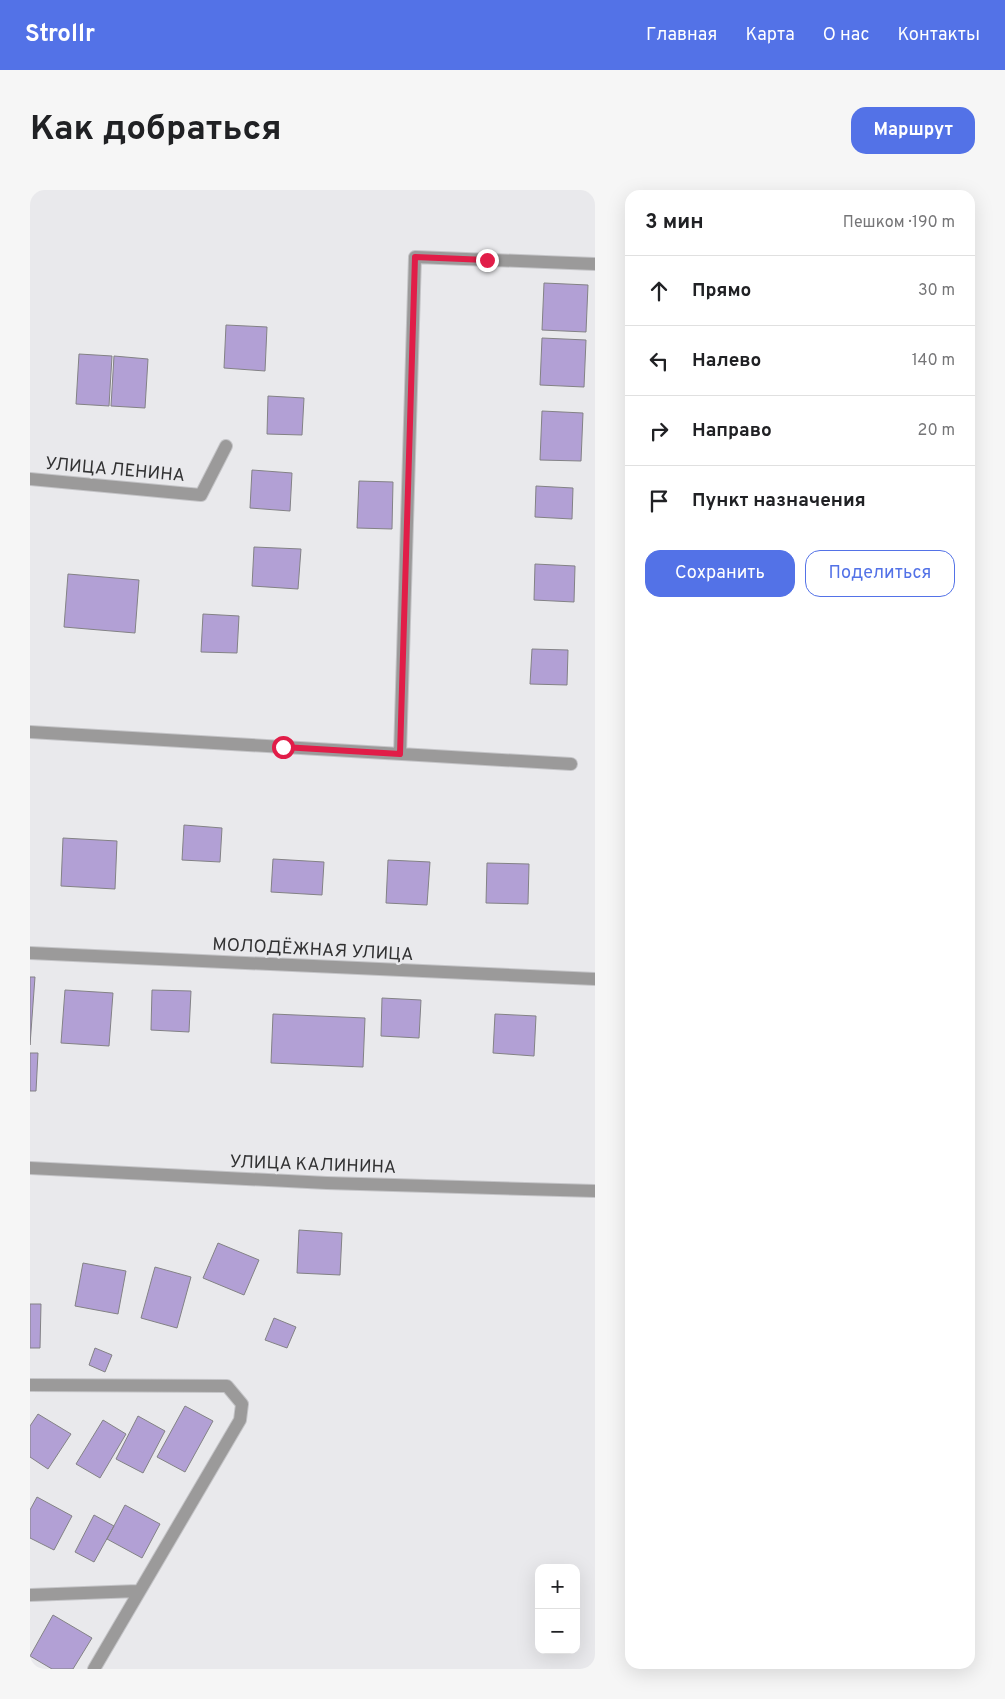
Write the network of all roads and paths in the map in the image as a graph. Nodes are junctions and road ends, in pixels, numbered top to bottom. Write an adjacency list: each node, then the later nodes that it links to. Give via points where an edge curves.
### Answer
1 (595, 264): 5 (street, via 415,257)
2 (226, 446): 3 (street, УЛИЦА ЛЕНИНА, via 201,495)
3 (30, 479)
4 (30, 732): 5 (street)
5 (400, 754): 6 (street)
6 (572, 764)
7 (30, 953): 8 (street, МОЛОДЁЖНАЯ УЛИЦА)
8 (595, 979)
9 (30, 1168): 10 (street, УЛИЦА КАЛИНИНА, via 327,1183)
10 (595, 1191)
11 (30, 1384): 12 (street, via 226,1386 242,1404 240,1420)
12 (138, 1590): 13 (street); 14 (street)
13 (30, 1595)
14 (94, 1669)

